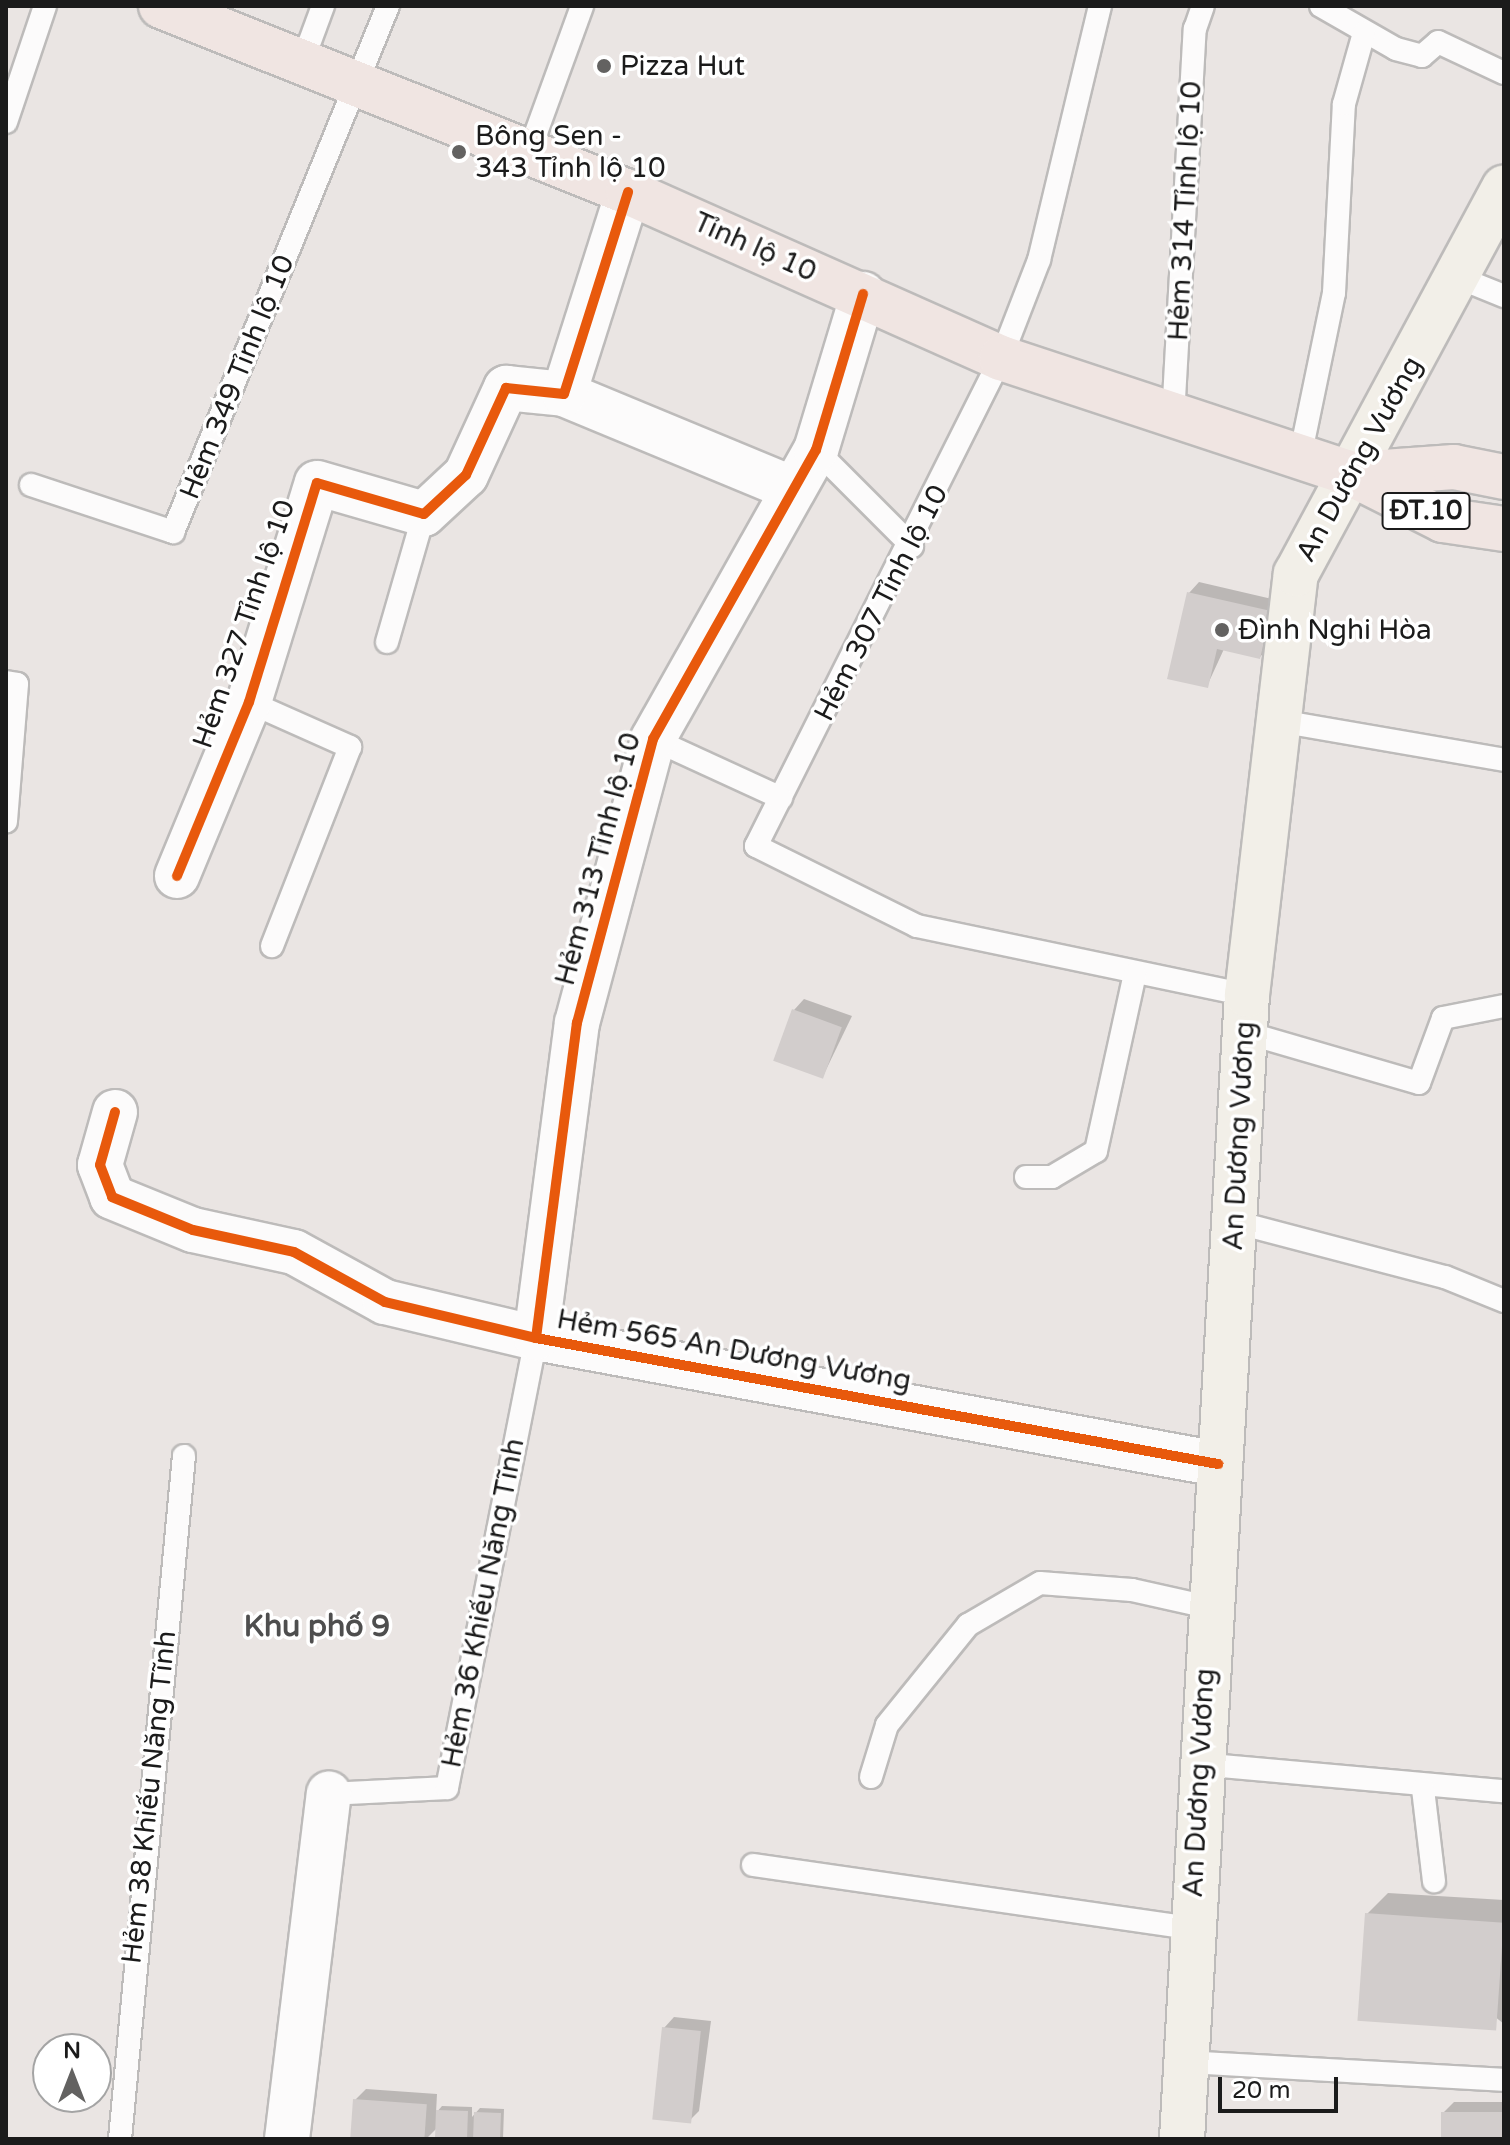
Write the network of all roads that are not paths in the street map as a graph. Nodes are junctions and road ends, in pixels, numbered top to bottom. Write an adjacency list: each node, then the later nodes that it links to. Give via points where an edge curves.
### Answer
1 (45, 6): 13 (lane)
2 (161, 6): 10 (main road, Tỉnh lộ 10 / ĐT.10)
3 (323, 6): 10 (lane)
4 (388, 6): 12 (lane)
5 (582, 6): 14 (lane)
6 (1100, 6): 20 (lane, Hẻm 307 Tỉnh lộ 10, via 1039,260)
7 (1203, 6): 22 (lane, Hẻm 314 Tỉnh lộ 10, via 1195,29)
8 (1321, 6): 9 (lane)
9 (1364, 33): 11 (lane, via 1422,56 1438,42); 24 (lane, via 1344,104 1334,293)
10 (302, 63): 12 (main road, Tỉnh lộ 10 / ĐT.10)
11 (1504, 73)
12 (358, 84): 14 (main road, Tỉnh lộ 10 / ĐT.10); 27 (lane, Hẻm 349 Tỉnh lộ 10, via 173,532)
13 (6, 122)
14 (529, 152): 16 (main road, Tỉnh lộ 10 / ĐT.10)
15 (1504, 187): 17 (main road, An Dương Vương)
16 (628, 192): 18 (main road, Tỉnh lộ 10 / ĐT.10); 21 (street)
17 (1457, 277): 19 (lane); 25 (main road, An Dương Vương)
18 (863, 294): 20 (main road, Tỉnh lộ 10 / ĐT.10); 23 (street, Hẻm 313 Tỉnh lộ 10)
19 (1504, 296)
20 (1001, 358): 22 (main road, Tỉnh lộ 10 / ĐT.10); 31 (lane, Hẻm 307 Tỉnh lộ 10)
21 (564, 394): 28 (street); 29 (street, via 506,388 466,475)
22 (1173, 417): 24 (main road, Tỉnh lộ 10 / ĐT.10)
23 (816, 450): 28 (street, Hẻm 313 Tỉnh lộ 10); 31 (lane)
24 (1300, 457): 25 (main road, Tỉnh lộ 10 / ĐT.10)
25 (1354, 475): 26 (main road, ĐT.10, via 1454,467); 30 (main road, ĐT.10, via 1443,520); 35 (main road, An Dương Vương, via 1296,574)
26 (1504, 477)
27 (31, 485)
28 (793, 489): 36 (street, Hẻm 313 Tỉnh lộ 10)
29 (424, 514): 32 (lane); 34 (street, Hẻm 327 Tỉnh lộ 10, via 317,483)
30 (1504, 529)
31 (912, 546): 38 (lane, Hẻm 307 Tỉnh lộ 10)
32 (387, 642)
33 (6, 682): 39 (lane, via 17,684)
34 (249, 702): 40 (street, Hẻm 327 Tỉnh lộ 10); 41 (lane, via 350,747)
35 (1279, 721): 37 (lane); 44 (main road, An Dương Vương)
36 (653, 739): 38 (lane); 49 (street, Hẻm 313 Tỉnh lộ 10, via 577,1023)
37 (1504, 760)
38 (781, 798): 42 (lane, Hẻm 307 Tỉnh lộ 10, via 756,846 917,926)
39 (6, 822)
40 (177, 876)
41 (272, 946)
42 (1135, 974): 44 (lane); 46 (lane, via 1096,1151 1052,1177)
43 (1504, 1006): 44 (lane, via 1443,1018 1419,1083)
44 (1247, 1014): 47 (main road, An Dương Vương)
45 (115, 1112): 49 (street, Hẻm 565 An Dương Vương, via 100,1165 112,1197 193,1230 294,1252 385,1302)
46 (1026, 1177)
47 (1235, 1222): 48 (lane, via 1445,1277); 51 (main road, An Dương Vương)
48 (1504, 1301)
49 (536, 1338): 51 (street, Hẻm 565 An Dương Vương); 57 (lane, Hẻm 36 Khiếu Năng Tĩnh, via 447,1788)
50 (184, 1456): 63 (lane, Hẻm 38 Khiếu Năng Tĩnh)
51 (1218, 1464): 52 (main road, An Dương Vương)
52 (1208, 1607): 53 (main road, An Dương Vương); 54 (lane, via 1132,1590 1040,1583 968,1625 887,1725)
53 (1199, 1764): 55 (lane); 60 (main road, An Dương Vương)
54 (871, 1777)
55 (1423, 1789): 56 (lane); 59 (lane)
56 (1504, 1791)
57 (329, 1794): 64 (street, Hẻm 36 Khiếu Năng Tĩnh)
58 (753, 1865): 60 (lane)
59 (1434, 1881)
60 (1191, 1928): 61 (main road, An Dương Vương)
61 (1186, 2062): 62 (lane); 65 (main road, An Dương Vương)
62 (1504, 2080)
63 (120, 2139)
64 (287, 2139)
65 (1182, 2139)

